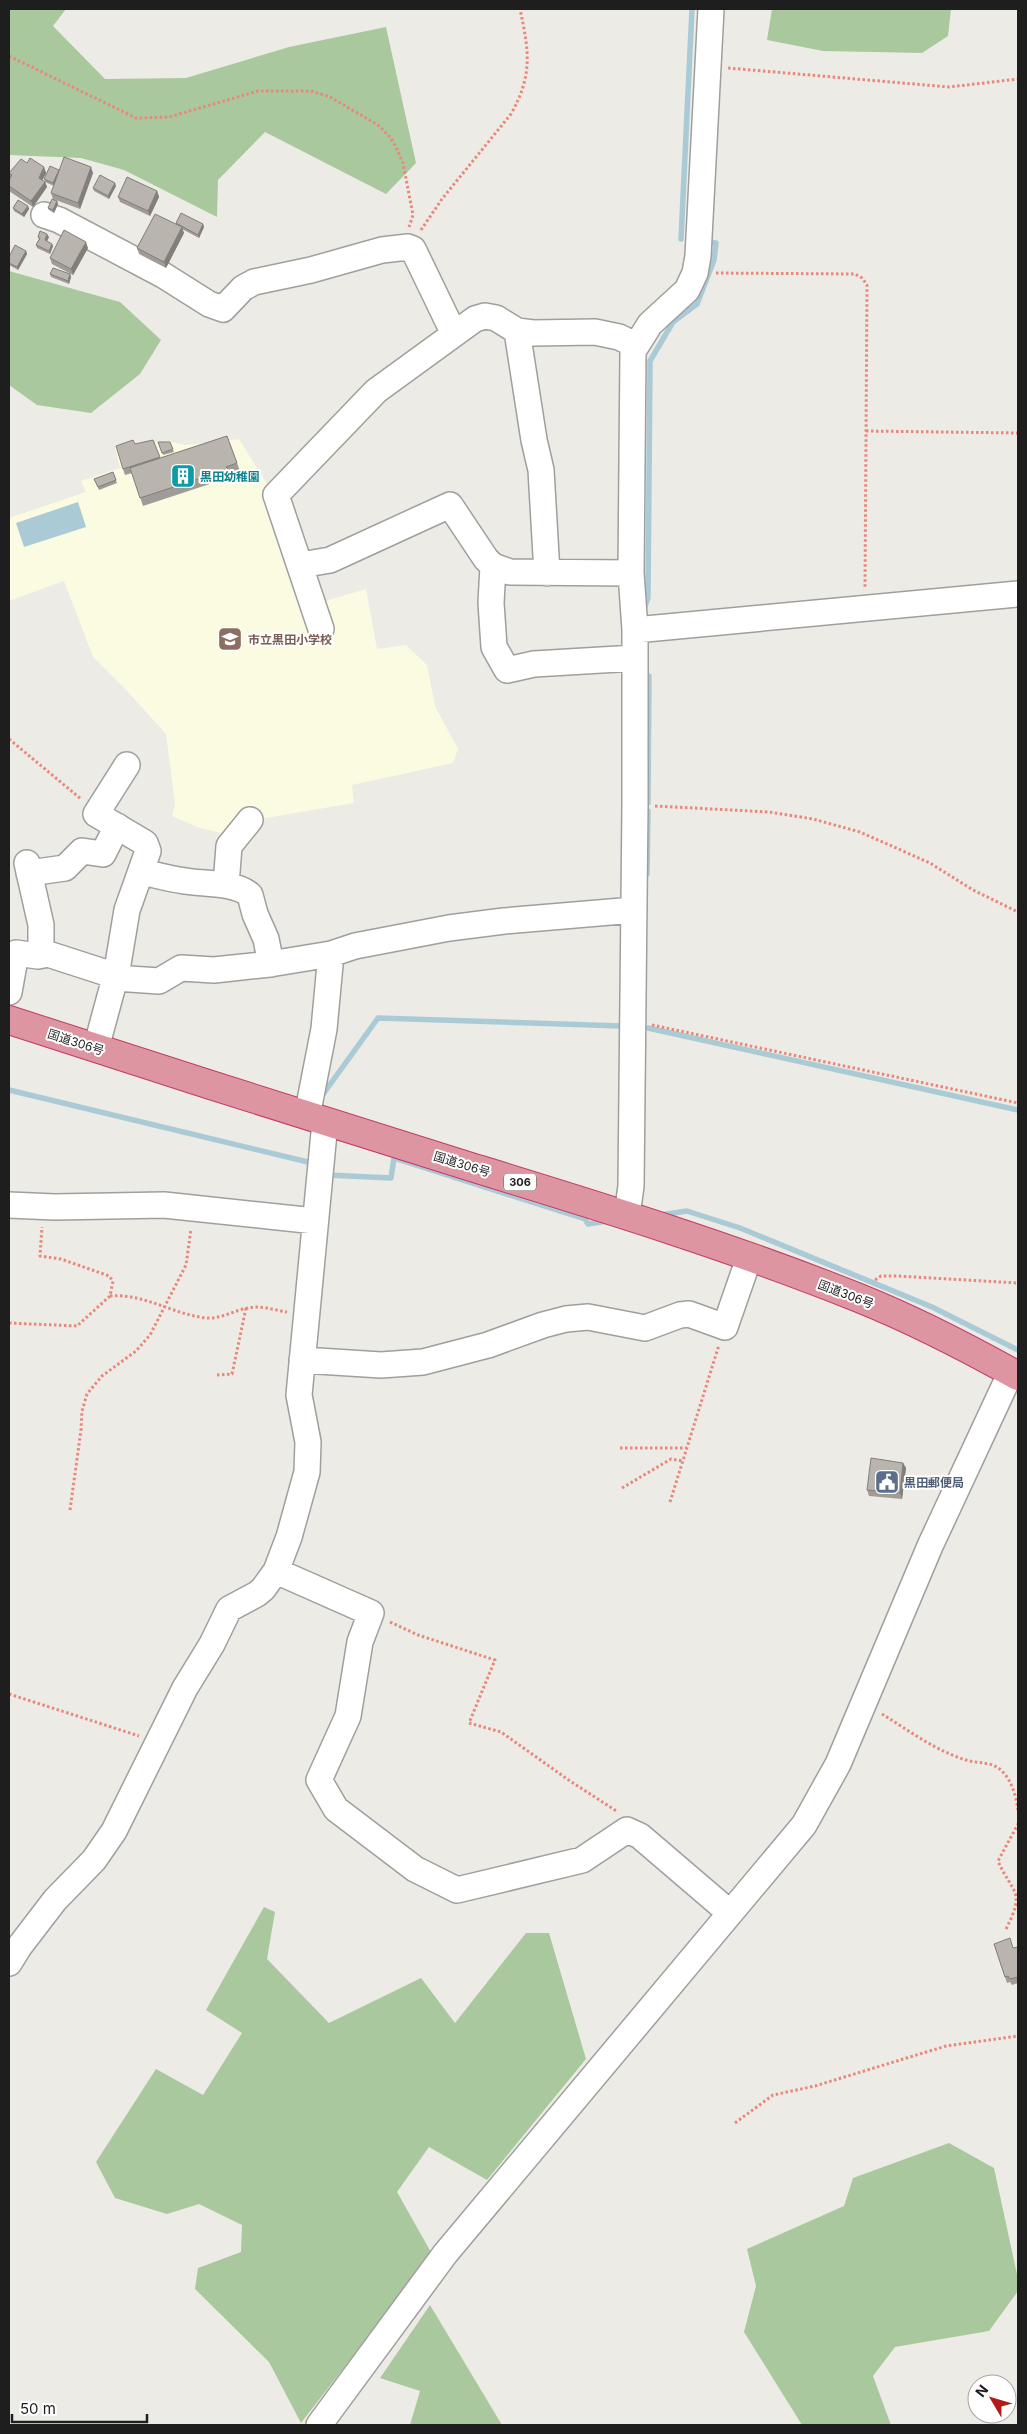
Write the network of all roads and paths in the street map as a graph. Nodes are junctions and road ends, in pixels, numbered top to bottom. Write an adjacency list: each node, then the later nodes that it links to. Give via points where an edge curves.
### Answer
1 (520, 9): 7 (path, via 529,63 519,99 511,114 442,199)
2 (711, 9): 4 (street)
3 (9, 56): 7 (path, via 136,118 168,117 258,90 311,91 330,97 378,125 390,137 403,163 413,215 408,226)
4 (709, 66): 5 (path, via 949,87); 8 (street)
5 (1018, 79)
6 (44, 215): 7 (street, via 59,220 223,309 243,288 254,282)
7 (412, 242): 10 (street, via 412,249)
8 (695, 273): 11 (street, via 681,297 650,324); 12 (path, via 838,273 862,278 867,285)
9 (516, 331): 10 (street, via 496,318 485,316 474,319); 11 (street, via 595,332 619,337); 16 (street, via 541,470)
10 (454, 334): 14 (street, via 376,391 276,495)
11 (635, 345): 17 (street)
12 (866, 431): 13 (path); 19 (path)
13 (1018, 433)
14 (301, 565): 15 (street, via 330,560 450,505); 20 (street)
15 (493, 566): 16 (street, via 510,572); 22 (street, via 494,647 507,670 534,664)
16 (547, 573): 17 (street)
17 (631, 573): 21 (street)
18 (1018, 594): 19 (street)
19 (864, 609): 21 (street)
20 (321, 629)
21 (635, 630): 22 (street)
22 (635, 658): 25 (street)
23 (9, 739): 26 (path)
24 (127, 765): 26 (street)
25 (635, 806): 30 (street); 31 (path, via 729,809 813,819 860,832 922,859)
26 (107, 819): 28 (street, via 147,846); 33 (street, via 104,854 82,851 65,868 28,868 41,925)
27 (250, 820): 29 (street, via 229,846)
28 (142, 872): 29 (street); 35 (street, via 127,910)
29 (226, 885): 34 (street, via 250,895 254,914 266,938)
30 (634, 910): 32 (street, via 450,928 355,946); 38 (street)
31 (1018, 912)
32 (331, 954): 34 (street); 41 (street)
33 (42, 955): 35 (street, via 48,954); 36 (street, via 16,953)
34 (271, 964): 35 (street, via 214,970 181,968 159,981)
35 (115, 977): 39 (street)
36 (9, 992)
37 (9, 1020): 39 (highway, 国道306号 / 306)
38 (633, 1022): 40 (path); 45 (street)
39 (96, 1048): 41 (highway, 国道306号 / 306)
40 (1018, 1103)
41 (316, 1119): 45 (highway, 国道306号 / 306); 46 (street)
42 (9, 1205): 43 (street)
43 (43, 1206): 44 (street, via 164,1205); 50 (path, via 40,1256 68,1261 109,1276 114,1282)
44 (194, 1208): 46 (street); 51 (path, via 186,1264)
45 (627, 1215): 47 (highway, 国道306号 / 306)
46 (315, 1221): 53 (street)
47 (749, 1258): 55 (street); 57 (highway, 国道306号 / 306, via 922,1325)
48 (874, 1280): 49 (path, via 881,1276 898,1276)
49 (1018, 1283)
50 (110, 1296): 51 (path, via 130,1297); 54 (path, via 78,1326)
51 (166, 1308): 52 (path, via 207,1318); 64 (path, via 142,1345 102,1376 87,1394)
52 (246, 1308): 53 (path); 58 (path, via 232,1374)
53 (307, 1313): 56 (street)
54 (9, 1323)
55 (725, 1327): 56 (street, via 689,1314 645,1328 588,1316 543,1325 488,1345 423,1362 381,1365); 60 (path)
56 (302, 1360): 65 (street, via 299,1395 308,1442 307,1472)
57 (1015, 1374): 68 (street, via 930,1546)
58 (217, 1375)
59 (620, 1448): 60 (path)
60 (687, 1448): 61 (path)
61 (683, 1461): 62 (path, via 671,1459); 63 (path)
62 (622, 1488)
63 (670, 1502)
64 (70, 1510)
65 (276, 1570): 66 (street); 69 (street, via 257,1594 229,1609)
66 (371, 1613): 72 (path, via 418,1635 495,1660 469,1723 500,1732 620,1813); 72 (street, via 360,1642 348,1716 319,1780 336,1810 414,1869 457,1890 582,1860)
67 (9, 1694): 69 (path)
68 (863, 1706): 70 (path, via 944,1751 995,1766 1013,1788); 73 (street, via 815,1807 792,1840)
69 (159, 1742): 75 (street, via 114,1831 94,1860 18,1947)
70 (1018, 1810)
71 (1018, 1824): 74 (path, via 998,1861 1016,1890 1018,1902)
72 (626, 1830): 73 (street, via 640,1836)
73 (730, 1913): 78 (street, via 445,2254)
74 (1006, 1929)
75 (9, 1963)
76 (1018, 2036): 77 (path, via 946,2046 815,2086 773,2095)
77 (735, 2123)
78 (319, 2425)

